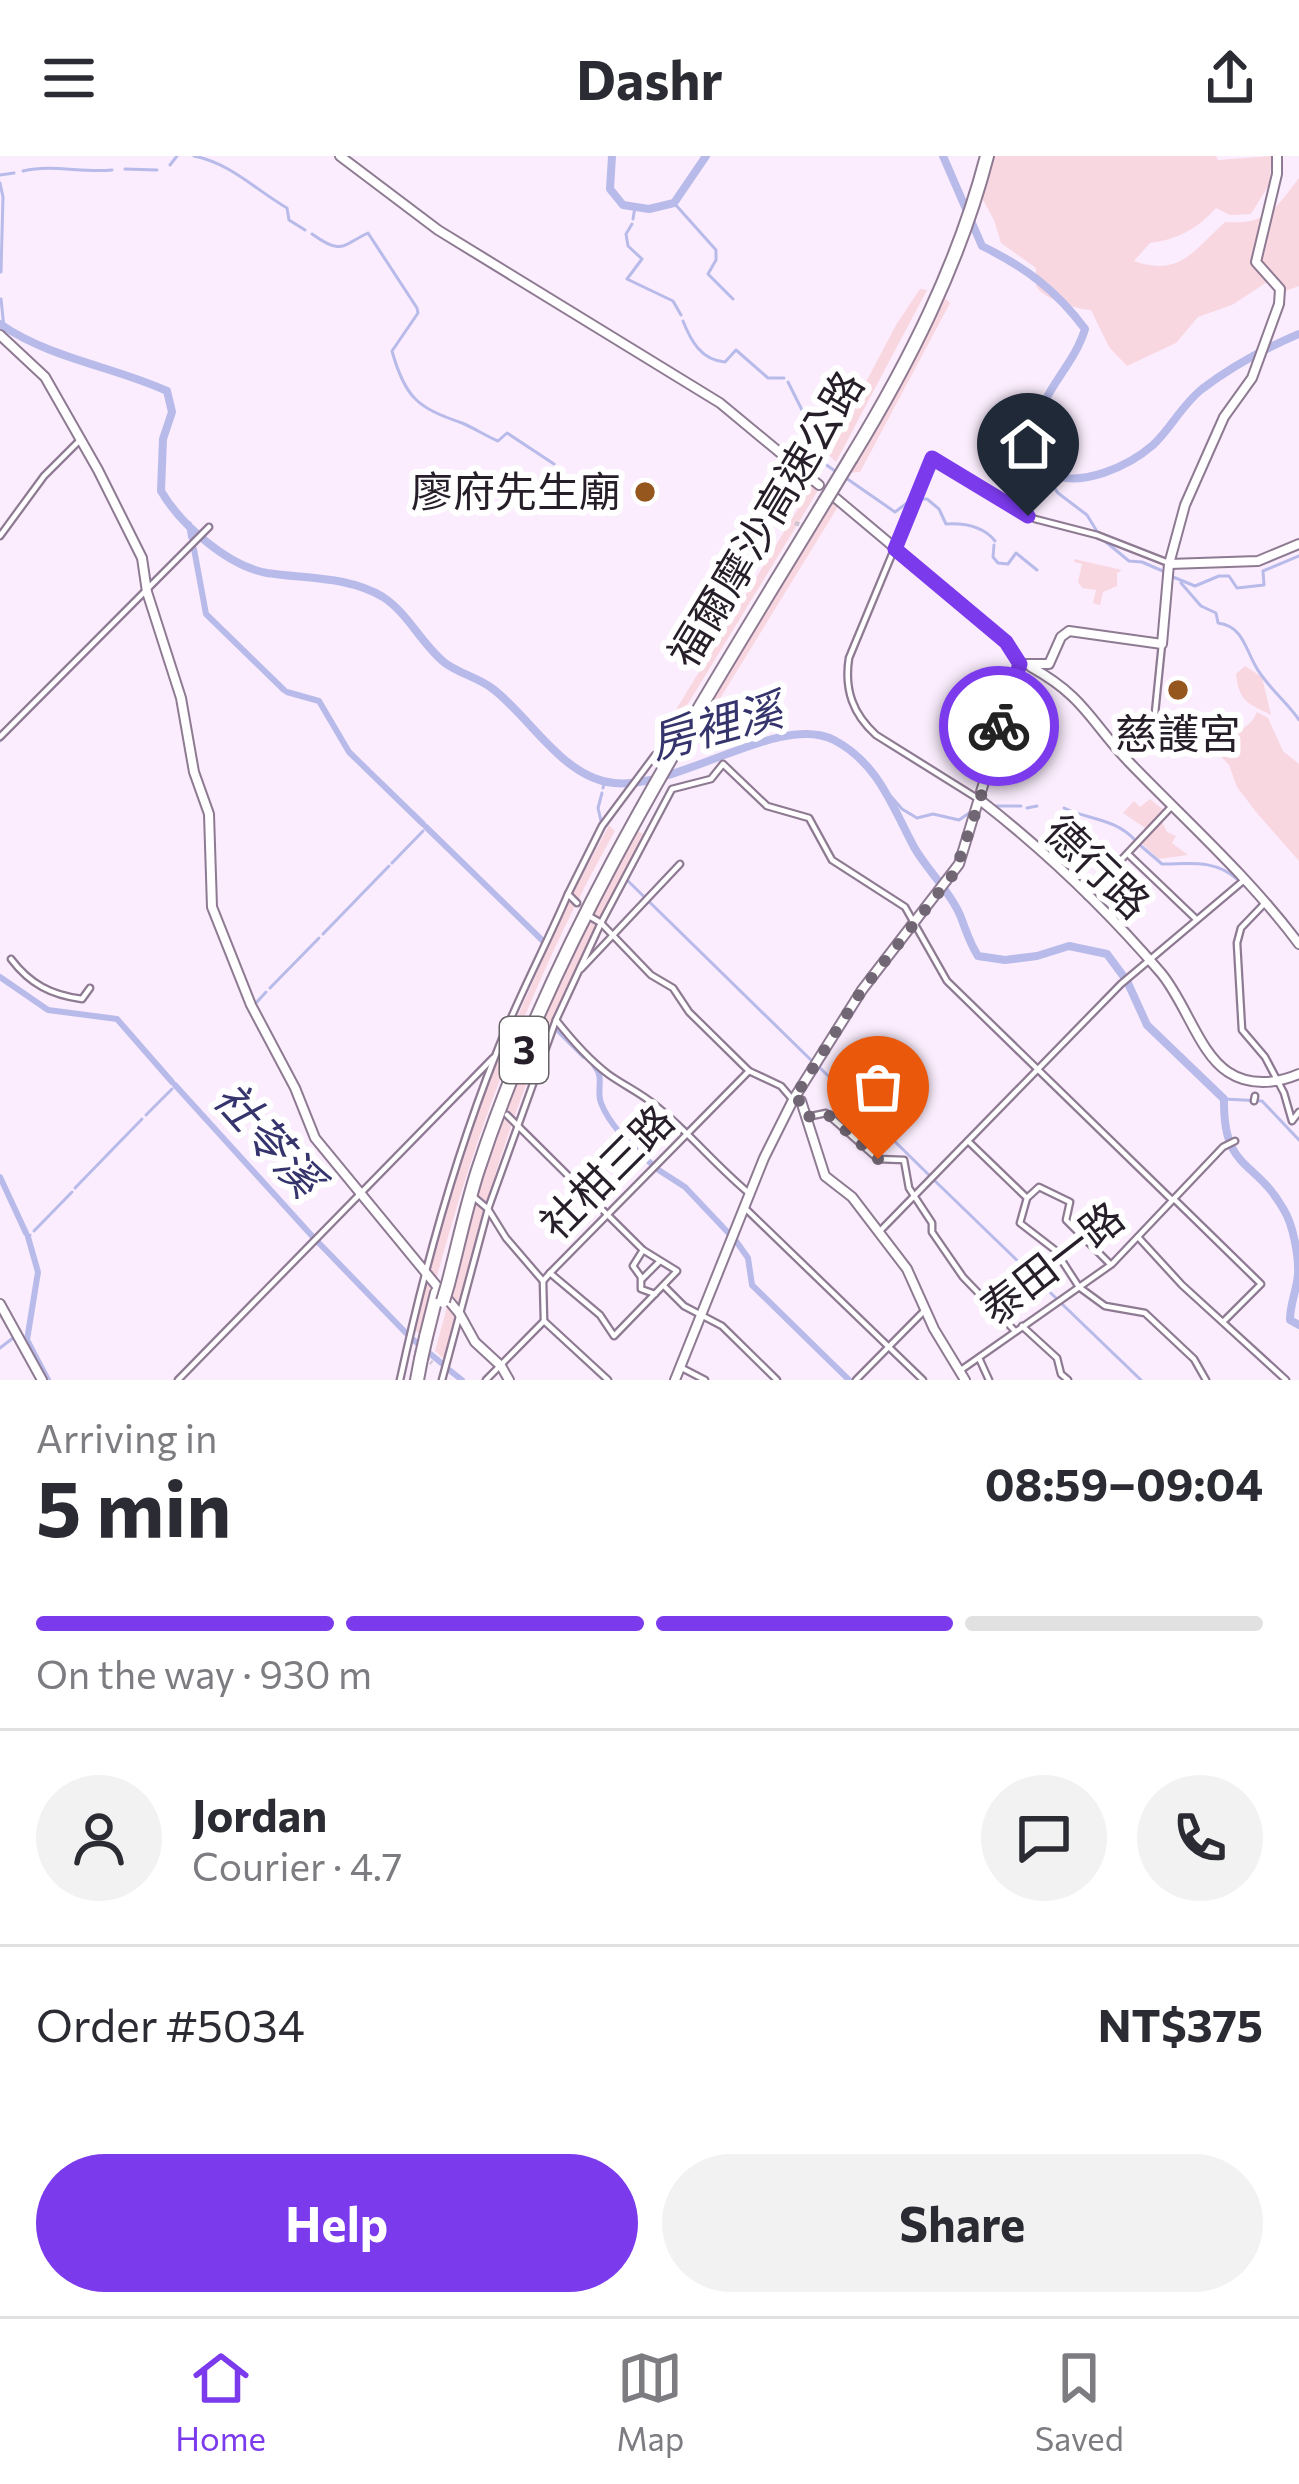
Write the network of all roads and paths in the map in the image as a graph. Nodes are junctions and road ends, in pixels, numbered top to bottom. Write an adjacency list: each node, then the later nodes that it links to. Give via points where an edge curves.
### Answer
1 (340, 156): 6 (main road, via 427,223 720,403)
2 (1277, 156): 13 (main road, via 1256,262 1280,296 1252,378 1217,430 1185,505)
3 (982, 162): 6 (highway, 福爾摩沙高速公路 / 3, bridge, via 935,296)
4 (0, 335): 5 (main road, via 45,376)
5 (81, 439): 8 (street); 14 (main road, via 135,543)
6 (824, 495): 10 (main road); 92 (highway, 福爾摩沙高速公路 / 3, bridge, via 628,826 519,1043 472,1170)
7 (208, 528): 14 (street)
8 (0, 536)
9 (900, 536): 10 (main road); 12 (street, 德行路); 13 (street, 德行路, via 932,458 1035,519)
10 (884, 538): 12 (main road)
11 (1299, 544): 13 (main road, via 1258,561)
12 (895, 549): 16 (main road); 20 (street, 德行路, via 849,658 852,704 876,735)
13 (1169, 563): 15 (main road)
14 (147, 592): 17 (street); 55 (main road, via 209,814 212,907 310,1128)
15 (1162, 644): 16 (main road, via 1069,631 1049,664); 18 (street, via 1155,712)
16 (1025, 665): 18 (main road, via 1067,688); 20 (main road)
17 (0, 737)
18 (1111, 743): 21 (main road)
19 (655, 755): 25 (street, via 597,835)
20 (980, 800): 26 (main road, 德行路); 32 (main road, via 963,854)
21 (1172, 806): 22 (street); 24 (main road)
22 (1129, 855): 26 (street); 30 (street)
23 (680, 864): 33 (street)
24 (1243, 881): 28 (main road); 30 (street)
25 (568, 895): 27 (street); 40 (street)
26 (1087, 896): 36 (main road, 德行路)
27 (577, 903)
28 (1265, 903): 34 (main road); 44 (street, via 1240,929 1239,1008 1244,1036)
29 (590, 916): 31 (street)
30 (1196, 919): 36 (street)
31 (601, 923): 32 (street, via 672,789 712,779 723,764 766,806 809,818 832,860 905,907); 33 (street); 37 (street)
32 (914, 924): 41 (street, via 947,981); 45 (main road)
33 (611, 936): 37 (street); 42 (street)
34 (1298, 941)
35 (11, 959): 38 (street, via 27,980 61,996 82,999)
36 (1149, 960): 41 (street); 44 (main road, 德行路, via 1183,1001 1208,1055 1237,1077)
37 (576, 976): 39 (street)
38 (90, 988)
39 (556, 1020): 49 (street); 50 (street, via 606,1073)
40 (495, 1055): 53 (street); 55 (street)
41 (1038, 1069): 51 (street); 60 (street)
42 (749, 1071): 45 (street); 50 (street, 社柑三路)
43 (1299, 1074): 44 (main road)
44 (1278, 1081): 46 (street, via 1292,1120)
45 (793, 1100): 48 (main road); 56 (main road)
46 (1299, 1112)
47 (507, 1115): 49 (street)
48 (807, 1117): 57 (street, via 826,1113 878,1159 904,1160); 64 (main road, via 825,1176)
49 (516, 1124): 62 (street); 63 (street)
50 (686, 1136): 56 (street); 63 (street, 社柑三路)
51 (968, 1141): 57 (street); 59 (street)
52 (1230, 1142): 60 (street, 泰田一路)
53 (452, 1174): 54 (street); 69 (street)
54 (461, 1184)
55 (360, 1194): 69 (main road); 90 (street)
56 (750, 1194): 61 (main road)
57 (915, 1196): 64 (street); 82 (street, via 963,1277)
58 (475, 1198): 62 (street)
59 (1027, 1198): 68 (street, via 1039,1187 1070,1202 1066,1220); 74 (street, via 1020,1223 1054,1250)
60 (1173, 1200): 65 (street, 泰田一路); 81 (street, via 1261,1284)
61 (745, 1208): 79 (main road); 83 (street)
62 (488, 1209): 72 (street); 78 (street)
63 (607, 1214): 66 (street); 70 (street, 社柑三路)
64 (880, 1231): 77 (main road)
65 (1138, 1237): 68 (street, 泰田一路); 81 (street)
66 (643, 1250): 67 (street); 71 (street, via 633,1265)
67 (661, 1261): 71 (street); 73 (street, via 677,1271)
68 (1110, 1265): 74 (street, 泰田一路)
69 (424, 1270): 78 (main road); 91 (street)
70 (550, 1273): 72 (street, 社柑三路); 75 (street, via 614,1336)
71 (642, 1279): 75 (street, via 641,1289)
72 (543, 1281): 80 (street, 社柑三路)
73 (664, 1286): 75 (street); 79 (street)
74 (1079, 1287): 82 (street, 泰田一路); 103 (street, via 1106,1306 1145,1312)
75 (656, 1294)
76 (0, 1304): 89 (main road)
77 (925, 1310): 83 (street); 87 (main road)
78 (460, 1313): 85 (main road); 93 (street)
79 (700, 1316): 86 (main road); 99 (street, via 722,1326)
80 (544, 1321): 85 (street); 96 (street)
81 (1225, 1321): 104 (street)
82 (1019, 1329): 84 (street, 泰田一路); 102 (street, via 1057,1358)
83 (889, 1347): 88 (street); 100 (street)
84 (979, 1358): 87 (street, 泰田一路); 101 (street)
85 (501, 1366): 94 (street); 95 (main road)
86 (680, 1367): 97 (main road); 98 (street)
87 (963, 1375)
88 (857, 1379)
89 (41, 1380)
90 (178, 1380)
91 (400, 1380)
92 (421, 1380)
93 (442, 1380)
94 (486, 1380)
95 (509, 1380)
96 (608, 1380)
97 (675, 1380)
98 (705, 1380)
99 (777, 1380)
100 (923, 1380)
101 (989, 1380)
102 (1068, 1380)
103 (1206, 1380)
104 (1286, 1380)

